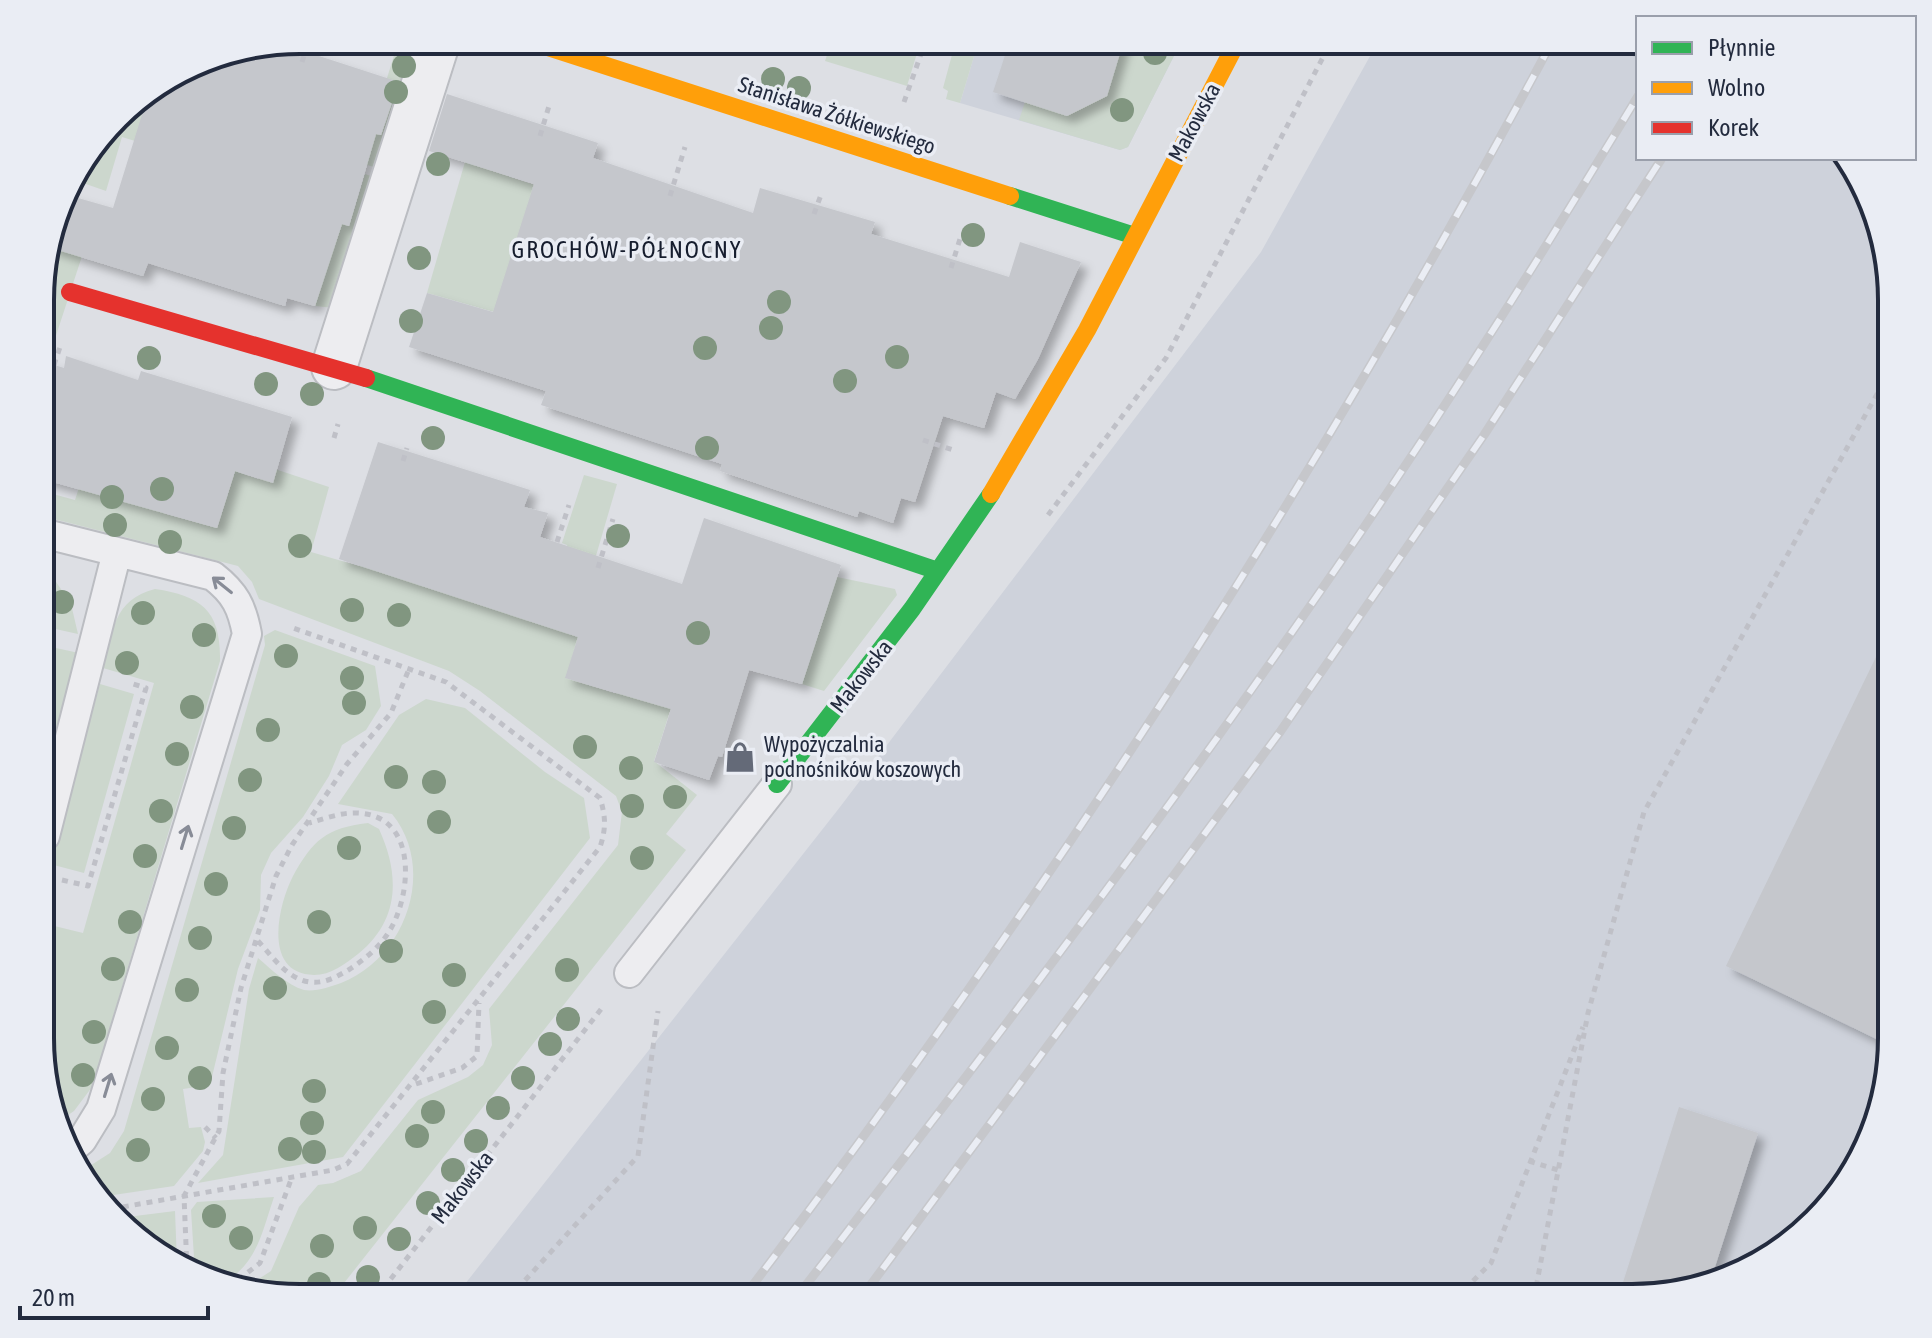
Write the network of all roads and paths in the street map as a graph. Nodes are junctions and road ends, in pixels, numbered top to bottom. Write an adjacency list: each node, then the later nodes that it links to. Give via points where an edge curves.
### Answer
1 (305, 54): 6 (path)
2 (434, 54): 18 (street)
3 (570, 54): 15 (street, Stanisława Żółkiewskiego)
4 (921, 54): 8 (path)
5 (1230, 55): 15 (street, Makowska)
6 (302, 62)
7 (551, 97): 9 (path)
8 (904, 102)
9 (540, 136)
10 (688, 139): 12 (path)
11 (825, 181): 13 (path)
12 (670, 196)
13 (814, 214)
14 (964, 224): 16 (path)
15 (1135, 236): 22 (street, Makowska, via 1034,426)
16 (951, 268)
17 (70, 292): 18 (street)
18 (334, 367): 22 (street)
19 (1877, 394): 31 (path, via 1644,812)
20 (54, 536): 21 (lane)
21 (117, 552): 23 (lane, one-way to 21, via 231,590 213,576); 26 (lane)
22 (938, 571): 25 (street, Makowska)
23 (243, 610): 24 (path); 35 (lane, one-way to 23, via 101,1109 242,654 247,634)
24 (409, 669): 27 (path, via 391,713 347,764); 30 (path, via 446,682 600,798 606,815 600,847)
25 (777, 784): 29 (lane, Makowska)
26 (55, 798)
27 (308, 823): 28 (path, via 276,876); 28 (path, via 356,812 379,817 396,832 406,859 404,897 389,932 366,958 334,979 313,983 295,978)
28 (258, 941): 34 (path, via 241,988)
29 (629, 973): 44 (path, Makowska)
30 (479, 1002): 32 (path); 32 (path, via 477,1056 462,1068)
31 (1588, 1013): 37 (path); 38 (path)
32 (413, 1085): 39 (path, via 347,1164)
33 (205, 1127): 34 (path)
34 (216, 1138): 40 (path)
35 (78, 1143)
36 (638, 1156): 45 (path)
37 (1529, 1161): 38 (path); 46 (path, via 1491,1263)
38 (1558, 1170): 47 (path)
39 (292, 1177): 40 (path); 43 (path, via 260,1263)
40 (184, 1196): 41 (path); 42 (path)
41 (122, 1207)
42 (186, 1256)
43 (242, 1277)
44 (388, 1283)
45 (522, 1283)
46 (1470, 1284)
47 (1537, 1284)

